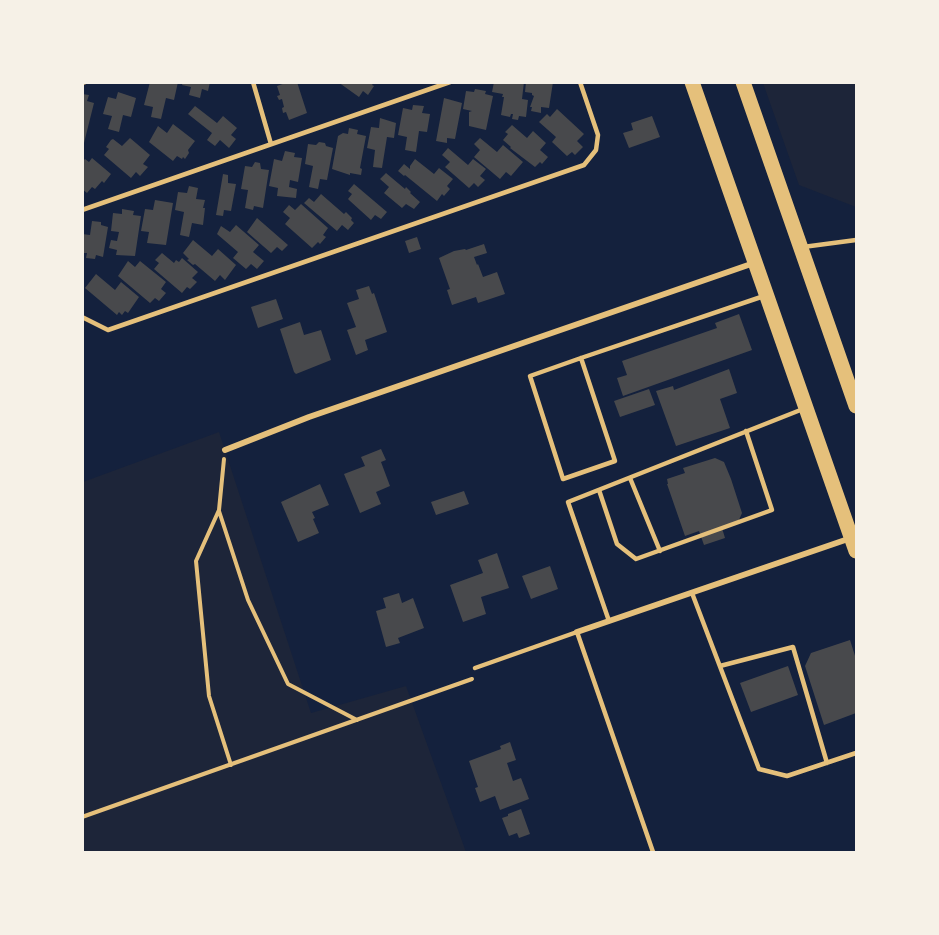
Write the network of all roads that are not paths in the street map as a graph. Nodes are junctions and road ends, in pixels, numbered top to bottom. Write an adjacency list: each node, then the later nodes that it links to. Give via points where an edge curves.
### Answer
1 (253, 82): 7 (lane)
2 (450, 82): 7 (lane)
3 (587, 82): 6 (lane)
4 (692, 82): 11 (main road)
5 (743, 82): 10 (main road)
6 (581, 83): 13 (lane, via 598,135 596,150 584,165 108,330)
7 (272, 144): 8 (lane)
8 (82, 210)
9 (856, 240): 10 (lane)
10 (800, 247): 15 (main road)
11 (755, 263): 12 (main road); 18 (street, via 309,417)
12 (766, 295): 14 (lane); 16 (main road)
13 (82, 317)
14 (581, 358): 14 (lane, via 530,376 563,479 615,461)
15 (856, 406)
16 (806, 407): 17 (lane); 21 (main road)
17 (746, 431): 19 (lane); 22 (lane, via 772,510)
18 (225, 450)
19 (630, 478): 20 (lane); 22 (lane)
20 (599, 490): 22 (lane, via 617,544 636,559); 24 (lane, via 568,502)
21 (854, 545): 23 (street)
22 (660, 551)
23 (692, 593): 24 (street); 26 (lane)
24 (609, 621): 25 (street)
25 (577, 632): 27 (lane); 30 (lane)
26 (720, 666): 29 (lane, via 759,769 787,776); 29 (lane, via 793,647)
27 (475, 668)
28 (856, 753): 29 (lane)
29 (827, 763)
30 (653, 852)

